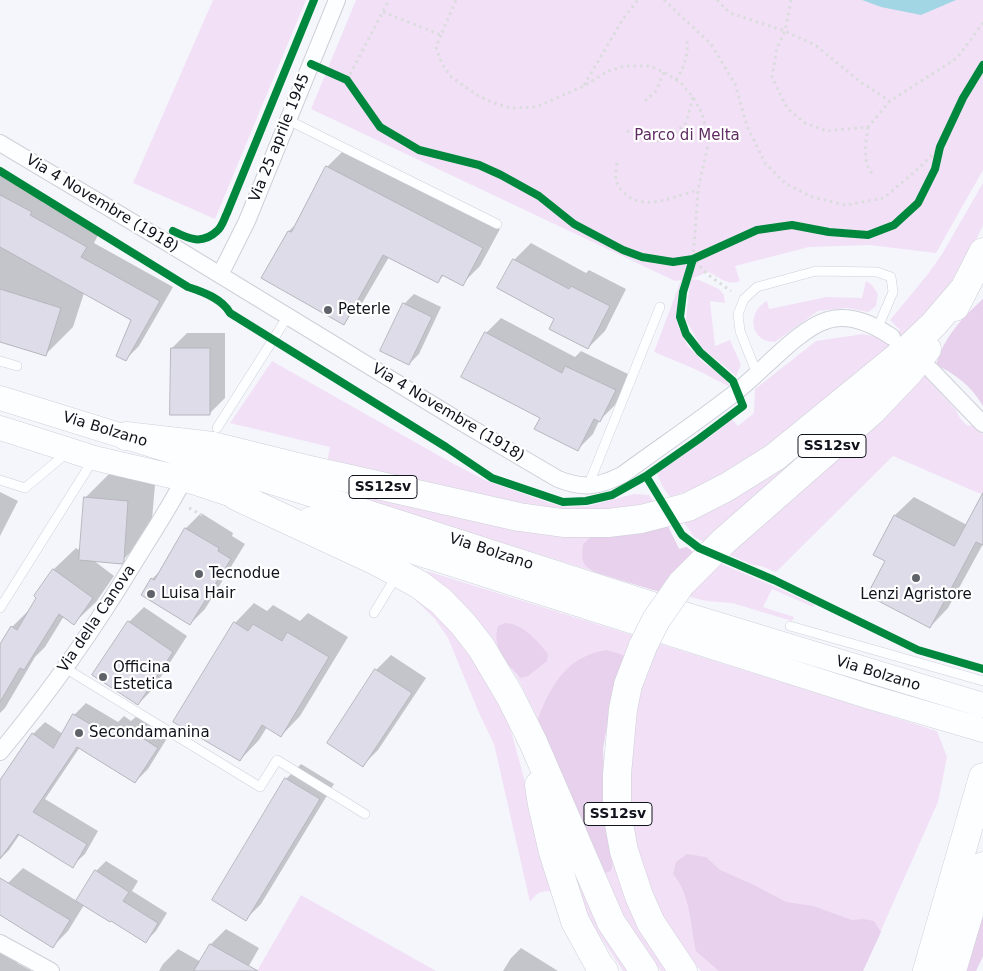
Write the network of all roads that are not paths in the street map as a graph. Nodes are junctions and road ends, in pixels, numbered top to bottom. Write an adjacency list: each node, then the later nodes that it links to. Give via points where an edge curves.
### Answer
1 (337, 0): 2 (street, Via 25 aprile 1945)
2 (288, 120): 4 (lane); 6 (street, Via 25 aprile 1945)
3 (0, 143): 6 (street, Via 4 Novembre (1918))
4 (497, 224)
5 (983, 252): 7 (highway, SS12sv)
6 (220, 275): 9 (street, Via 4 Novembre (1918))
7 (963, 290): 20 (highway, SS12sv, via 912,346 774,457 688,507 641,519 563,523 519,517 213,446); 44 (highway, SS12sv, bridge, via 943,328 910,371 872,411 724,541 681,584 656,620 643,646 628,685 623,710 617,813 624,852 639,896 651,923)
8 (660, 307): 24 (lane)
9 (288, 316): 19 (lane); 24 (street, Via 4 Novembre (1918), via 558,479 572,485)
10 (878, 327): 11 (street, Via 4 Novembre (1918)); 15 (street, Via 4 Novembre (1918), via 844,317 829,319 810,328); 15 (lane, via 893,292 891,277 877,272 816,272 756,287 744,299 738,314 740,331)
11 (892, 337)
12 (0, 361): 13 (lane)
13 (17, 366)
14 (931, 370): 17 (street)
15 (757, 374): 24 (street, Via 4 Novembre (1918), via 622,475 606,483)
16 (0, 398): 20 (main road, Via Bolzano)
17 (983, 424)
18 (0, 428): 21 (main road, Via Bolzano)
19 (217, 428)
20 (126, 436): 33 (main road, Via Bolzano, via 674,611)
21 (71, 450): 22 (main road, Via Bolzano); 23 (lane, via 25,488)
22 (94, 458): 25 (main road, Via Bolzano); 28 (lane)
23 (0, 480)
24 (588, 486)
25 (178, 489): 26 (main road, Via Bolzano); 31 (street, Via della Canova, via 115,595)
26 (236, 496): 27 (highway, SS12sv); 34 (main road, Via Bolzano)
27 (398, 572): 29 (lane); 35 (highway, SS12sv, via 441,601 464,624 510,696)
28 (0, 608)
29 (374, 614)
30 (790, 626): 32 (lane)
31 (65, 668): 36 (street, Via della Canova); 38 (lane, via 260,787 277,760)
32 (983, 681)
33 (983, 705)
34 (983, 730)
35 (533, 742): 42 (highway, SS12sv, via 553,852 575,921); 43 (highway, SS12sv, via 611,922)
36 (0, 752)
37 (983, 777): 45 (highway)
38 (365, 814)
39 (983, 866): 46 (highway)
40 (0, 943): 41 (street)
41 (51, 971)
42 (604, 971)
43 (644, 971)
44 (683, 971)
45 (927, 971)
46 (952, 971)

